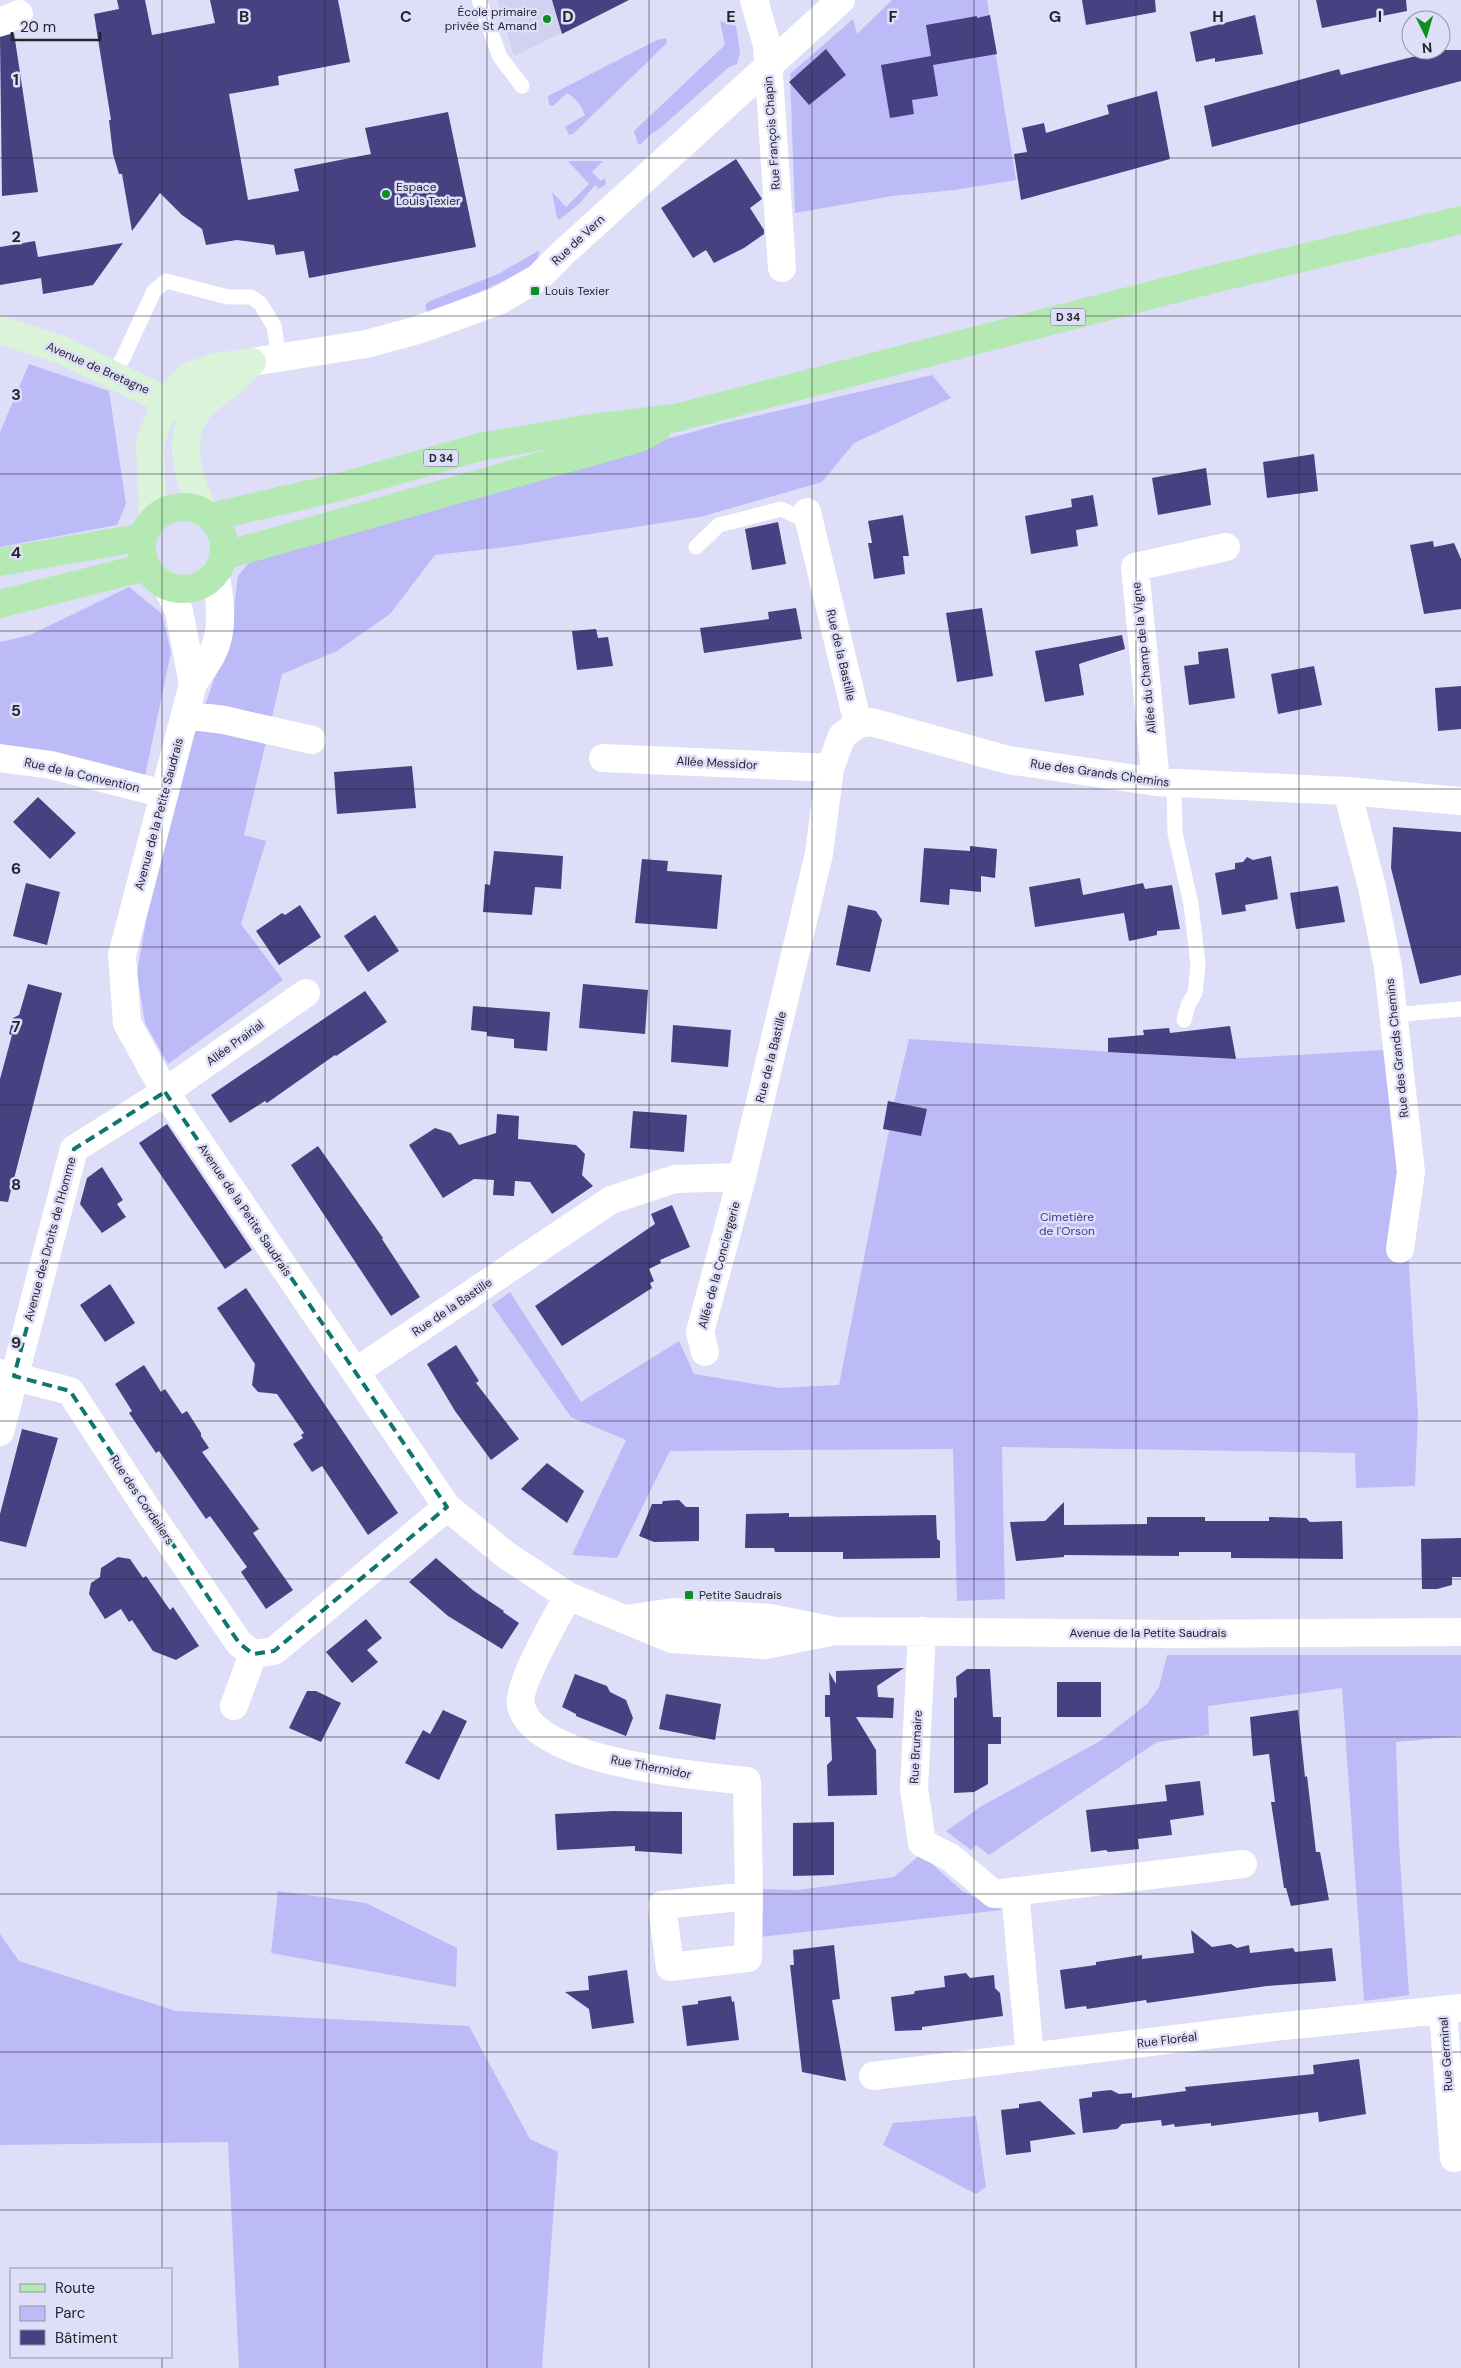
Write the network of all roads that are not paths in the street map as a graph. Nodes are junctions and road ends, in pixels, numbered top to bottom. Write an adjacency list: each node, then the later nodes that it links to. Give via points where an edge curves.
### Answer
1 (479, 0): 5 (lane, via 500,57)
2 (754, 0): 4 (street, Rue François Chapin, via 767,45)
3 (841, 0): 4 (street, Rue de Vern)
4 (768, 68): 7 (street, Rue François Chapin); 9 (street, Rue de Vern, via 538,278 498,301 418,330 366,344)
5 (522, 86)
6 (1461, 220): 14 (main road, D 34, via 1210,280)
7 (782, 268)
8 (0, 330): 11 (street, Avenue de Bretagne, via 62,350)
9 (279, 358): 10 (street, Rue de Vern); 11 (lane, via 274,326 260,303 251,298 228,297 166,281 154,291 124,358)
10 (252, 362): 12 (street, Rue de Vern, via 216,367 190,376); 13 (street)
11 (113, 374): 12 (street, Avenue de Bretagne)
12 (166, 400): 13 (street); 17 (street, Rue de Vern, via 150,443)
13 (194, 415): 15 (street, via 186,448 188,467 194,492)
14 (675, 418): 15 (main road, D 34, via 584,429 480,447 336,488); 21 (main road, D 34, via 640,438)
15 (207, 516): 17 (main road, via 195,509 172,508); 21 (main road, via 218,528 223,542)
16 (808, 517): 18 (lane, via 781,508 719,525); 27 (street, Rue de la Bastille)
17 (148, 528): 20 (main road); 22 (main road, via 142,553)
18 (696, 547)
19 (1226, 547): 32 (street, Allée du Champ de la Vigne, via 1135,567)
20 (0, 562)
21 (219, 565): 23 (main road, via 205,582 193,587); 25 (street, Avenue de la Petite Saudrais, via 220,627 213,652)
22 (146, 567): 23 (main road); 24 (main road)
23 (166, 585): 25 (street, Avenue de la Petite Saudrais, via 179,610)
24 (0, 604)
25 (193, 684): 26 (street, Avenue de la Petite Saudrais)
26 (185, 716): 28 (street, via 224,720); 34 (street, Avenue de la Petite Saudrais)
27 (858, 724): 31 (street, Rue de la Bastille, via 842,736); 32 (street, Rue des Grands Chemins, via 871,722 1008,760)
28 (312, 740)
29 (0, 758): 34 (street, Rue de la Convention, via 51,765)
30 (603, 758): 31 (street, Allée Messidor)
31 (830, 768): 41 (street, Rue de la Bastille, via 819,854)
32 (1165, 783): 33 (street, Rue des Grands Chemins); 39 (lane, via 1191,904 1198,965 1195,994)
33 (1348, 791): 35 (street, Rue des Grands Chemins); 38 (street, Rue des Grands Chemins, via 1374,896 1388,967)
34 (164, 794): 40 (street, Avenue de la Petite Saudrais, via 122,956 127,1023)
35 (1461, 801)
36 (306, 993): 40 (street, Allée Prairial)
37 (1461, 1009): 38 (lane)
38 (1393, 1015): 42 (street, Rue des Grands Chemins, via 1411,1172)
39 (1184, 1020)
40 (165, 1092): 44 (street, Avenue de la Petite Saudrais); 45 (street, Avenue des Droits de l'Homme, via 74,1149)
41 (742, 1177): 43 (street, Allée de la Conciergerie, via 700,1332); 44 (street, Rue de la Bastille, via 675,1179 611,1200)
42 (1400, 1249)
43 (705, 1352)
44 (355, 1372): 47 (street, Avenue de la Petite Saudrais)
45 (7, 1374): 46 (street, Avenue des Droits de l'Homme); 51 (street, Rue des Cordeliers, via 70,1391 239,1643)
46 (0, 1432)
47 (447, 1507): 48 (street, Avenue de la Petite Saudrais, via 506,1555); 51 (street, via 274,1651)
48 (568, 1596): 49 (street, Avenue de la Petite Saudrais, via 624,1619 683,1613 770,1618 835,1630); 55 (street, Rue Thermidor, via 523,1683 521,1706 531,1724 548,1738 569,1748 625,1765 747,1781)
49 (922, 1631): 50 (street, Avenue de la Petite Saudrais, via 1178,1634); 54 (street, Rue Brumaire, via 914,1788 922,1843 950,1857 994,1894)
50 (1461, 1632)
51 (253, 1654): 52 (street)
52 (234, 1706)
53 (1243, 1864): 54 (street, Rue Brumaire)
54 (1015, 1891): 57 (street)
55 (749, 1896)
56 (1452, 2009): 57 (street, Rue Floréal); 59 (street, Rue Germinal)
57 (1030, 2056): 58 (street, Rue Floréal)
58 (873, 2076)
59 (1454, 2158)

